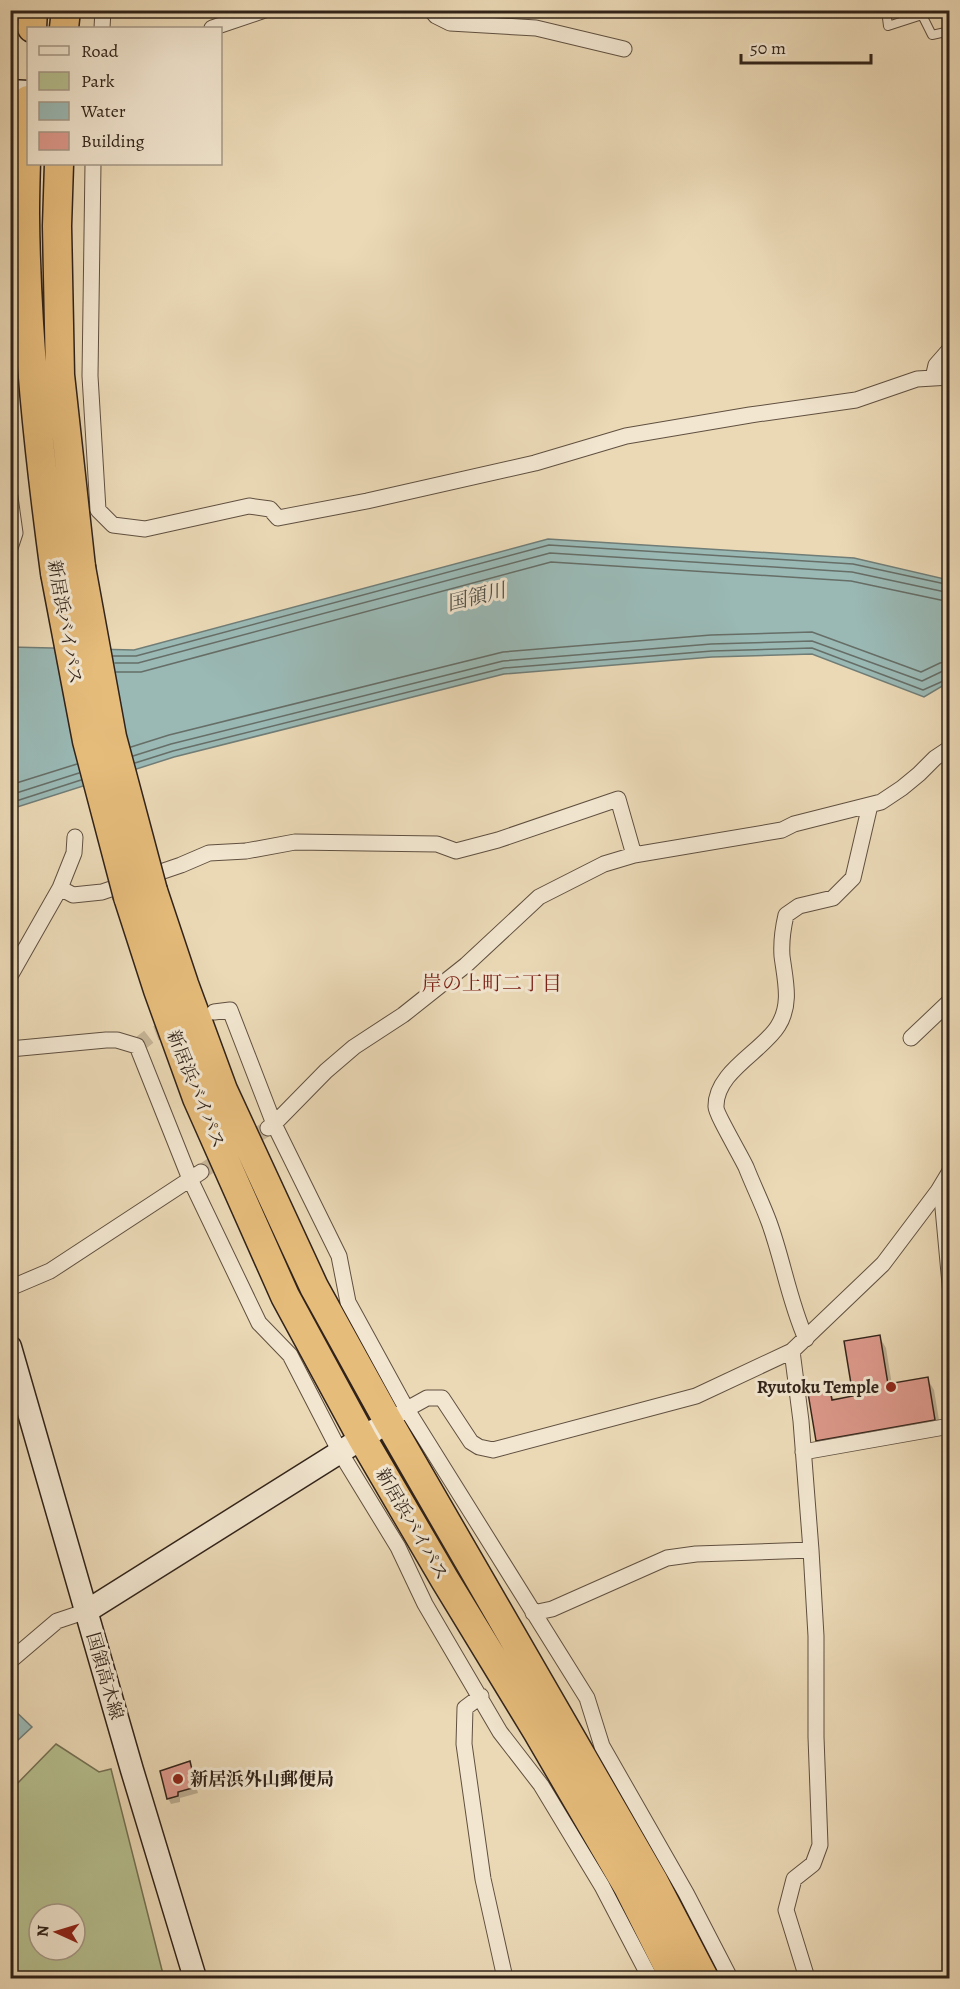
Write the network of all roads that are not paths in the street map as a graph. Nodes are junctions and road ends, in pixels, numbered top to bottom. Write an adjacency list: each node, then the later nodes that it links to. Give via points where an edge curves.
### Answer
1 (33, 10): 7 (highway)
2 (66, 10): 8 (highway)
3 (104, 10): 9 (street)
4 (265, 10): 10 (street)
5 (431, 10): 12 (street, via 450,22 536,28)
6 (886, 10): 11 (lane, via 888,26 922,15 932,35)
7 (32, 27)
8 (64, 27)
9 (102, 27)
10 (215, 27)
11 (950, 31)
12 (624, 49)
13 (10, 91): 14 (main road)
14 (27, 92)
15 (27, 138): 23 (highway, 新居浜バイパス, via 25,213 40,458)
16 (59, 165): 23 (highway, 新居浜バイパス, via 60,375)
17 (93, 165): 20 (street, via 90,387 98,510 113,525 145,529 249,506 270,509 278,518 535,463 626,436 856,400 918,379)
18 (950, 349): 20 (street, via 936,365)
19 (950, 377): 20 (street)
20 (933, 378)
21 (10, 497): 22 (street, via 15,533)
22 (10, 548)
23 (68, 570): 29 (highway, 新居浜バイパス, bridge, via 87,741)
24 (950, 748): 25 (street, via 902,788 881,802)
25 (870, 804): 27 (street, via 782,830); 41 (street, via 853,878 833,898 800,906 786,915 782,954 786,1009 777,1028 737,1065 717,1092 715,1109 740,1154 769,1222 795,1315)
26 (75, 837): 28 (street, via 74,853)
27 (634, 855): 28 (street, via 618,799 456,851 437,844 295,842 209,853 102,892 73,895); 35 (street, via 604,864 539,897 466,965 354,1047)
28 (60, 888): 30 (street)
29 (141, 894): 44 (highway, 新居浜バイパス, via 184,984 223,1090 314,1287); 46 (highway, 新居浜バイパス, via 158,990 197,1098)
30 (10, 976)
31 (950, 1001): 33 (street)
32 (214, 1012): 35 (street, via 230,1010)
33 (910, 1038)
34 (10, 1049): 37 (street, via 106,1040 137,1046)
35 (271, 1126): 44 (street, via 339,1256 348,1302)
36 (950, 1172): 38 (street)
37 (195, 1175): 39 (street, via 50,1271); 46 (street, via 259,1323 290,1355)
38 (938, 1191): 40 (lane); 41 (street, via 884,1264)
39 (10, 1288)
40 (950, 1322)
41 (806, 1339): 43 (street)
42 (10, 1347): 49 (main road)
43 (792, 1351): 44 (street, via 696,1396 493,1450 471,1442 442,1398 428,1398); 47 (street)
44 (397, 1414): 46 (main road, 国領高木線); 50 (street); 57 (highway, 新居浜バイパス)
45 (950, 1426): 47 (street)
46 (351, 1445): 49 (main road, 国領高木線); 52 (street, via 425,1604); 56 (highway, 新居浜バイパス, via 445,1580 537,1731 628,1887)
47 (803, 1452): 48 (street)
48 (811, 1550): 50 (street, via 667,1558 552,1609); 59 (street, via 820,1845 813,1864 794,1879 786,1910)
49 (87, 1611): 51 (street, via 57,1621); 53 (main road, 国領高木線)
50 (533, 1613): 58 (street, via 587,1698 602,1746)
51 (10, 1661)
52 (481, 1696): 54 (street, via 465,1708 464,1744 483,1879); 55 (street, via 500,1732 554,1805)
53 (195, 1978)
54 (506, 1978)
55 (650, 1978)
56 (674, 1978)
57 (704, 1978)
58 (730, 1978)
59 (807, 1978)

